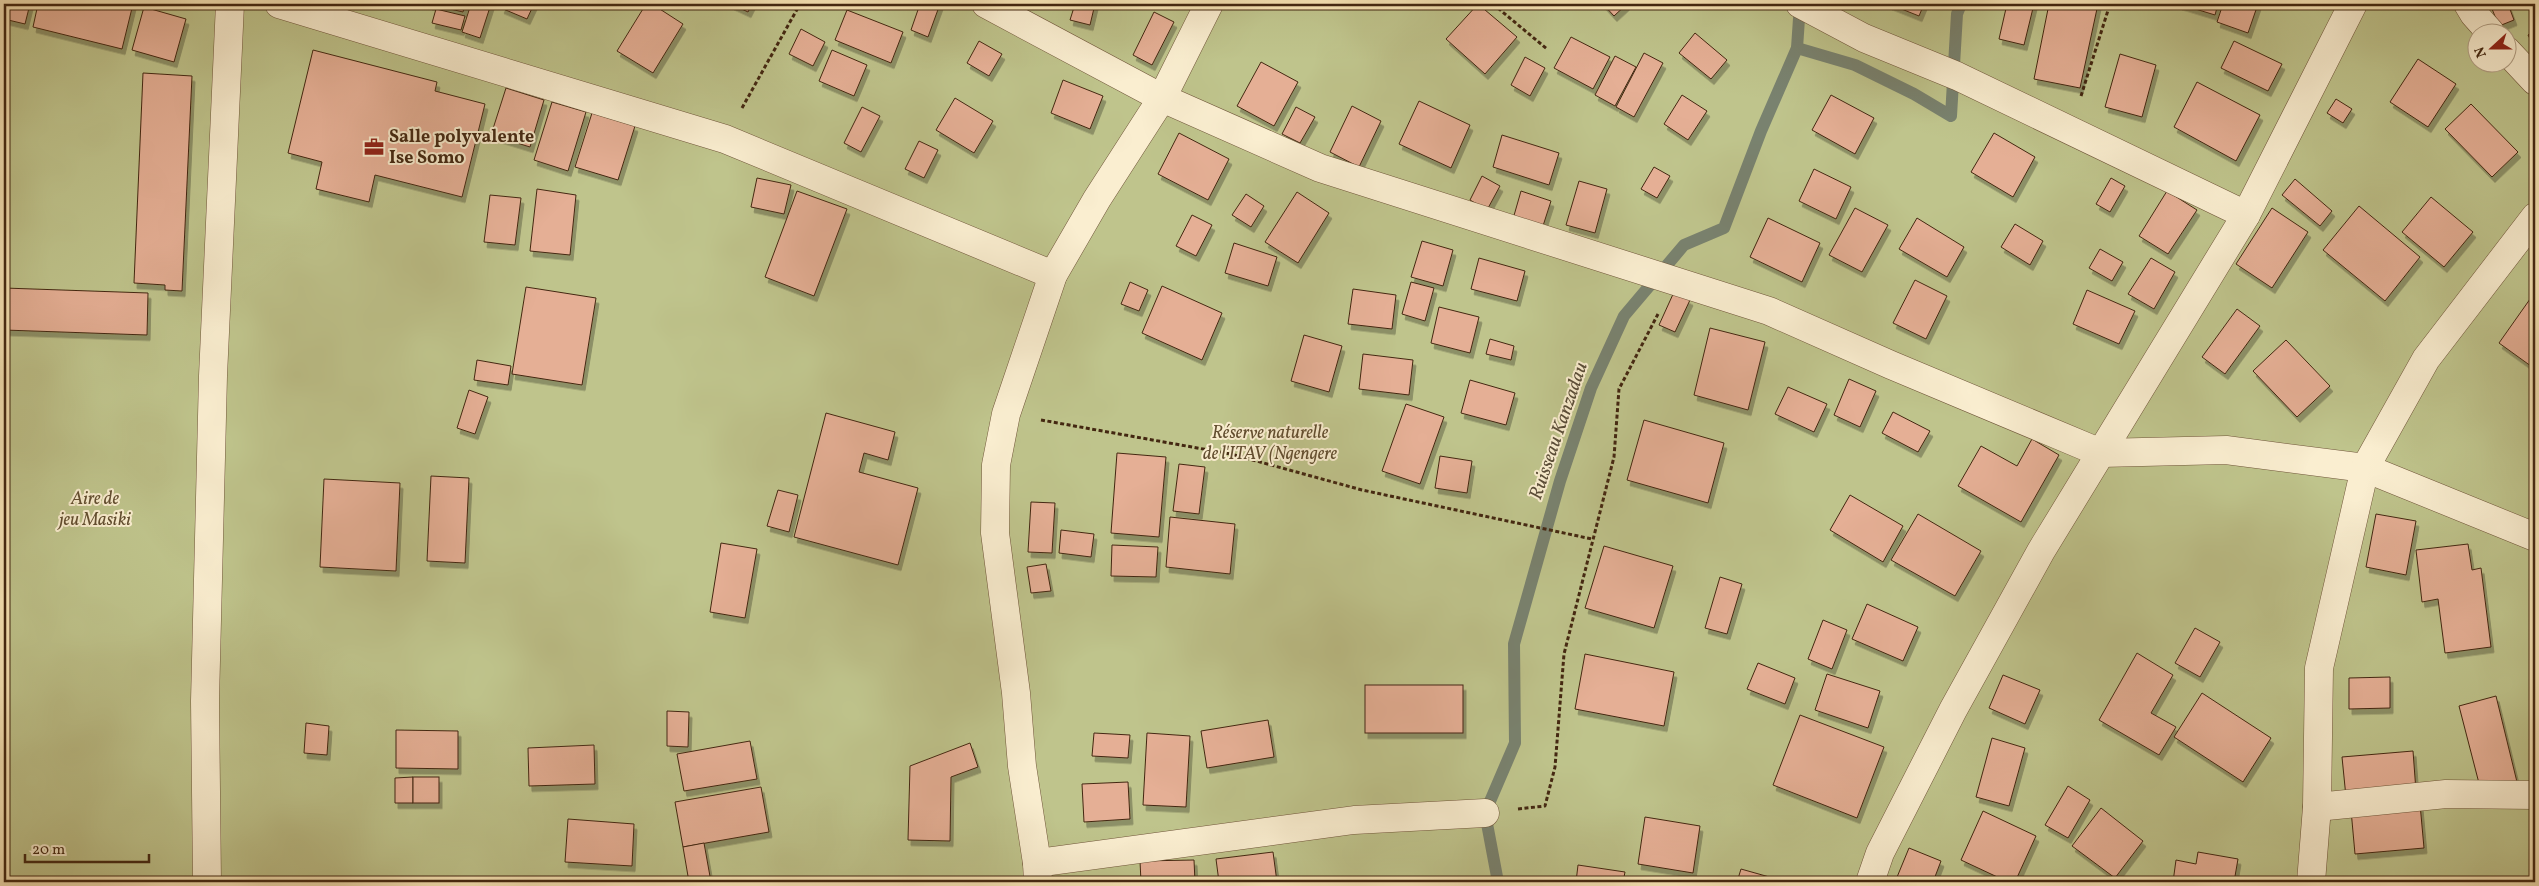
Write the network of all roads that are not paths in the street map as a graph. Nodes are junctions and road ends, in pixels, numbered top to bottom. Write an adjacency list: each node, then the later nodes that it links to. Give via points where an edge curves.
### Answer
1 (230, 4): 22 (street, via 213,376 205,701)
2 (279, 4): 14 (street, via 725,139)
3 (986, 4): 11 (street)
4 (1209, 4): 11 (street)
5 (1800, 4): 12 (street, via 1864,38 1956,76)
6 (2353, 4): 12 (street)
7 (2468, 4): 8 (street)
8 (2481, 22)
9 (2516, 61): 10 (street)
10 (2535, 82)
11 (1162, 98): 14 (street); 15 (street, via 1320,168 1769,311)
12 (2246, 215): 15 (street)
13 (2535, 217): 16 (street, via 2426,360)
14 (1053, 275): 21 (street, via 1006,414 996,465 995,533)
15 (2100, 453): 16 (street, via 2226,450); 23 (street, via 2041,551 1953,710 1880,853)
16 (2364, 468): 17 (street); 19 (street, via 2319,668)
17 (2535, 537)
18 (2535, 795): 19 (street, via 2446,794)
19 (2317, 807): 24 (street)
20 (1486, 813): 21 (street, via 1354,820)
21 (1037, 873)
22 (207, 882)
23 (1870, 882)
24 (2311, 882)

